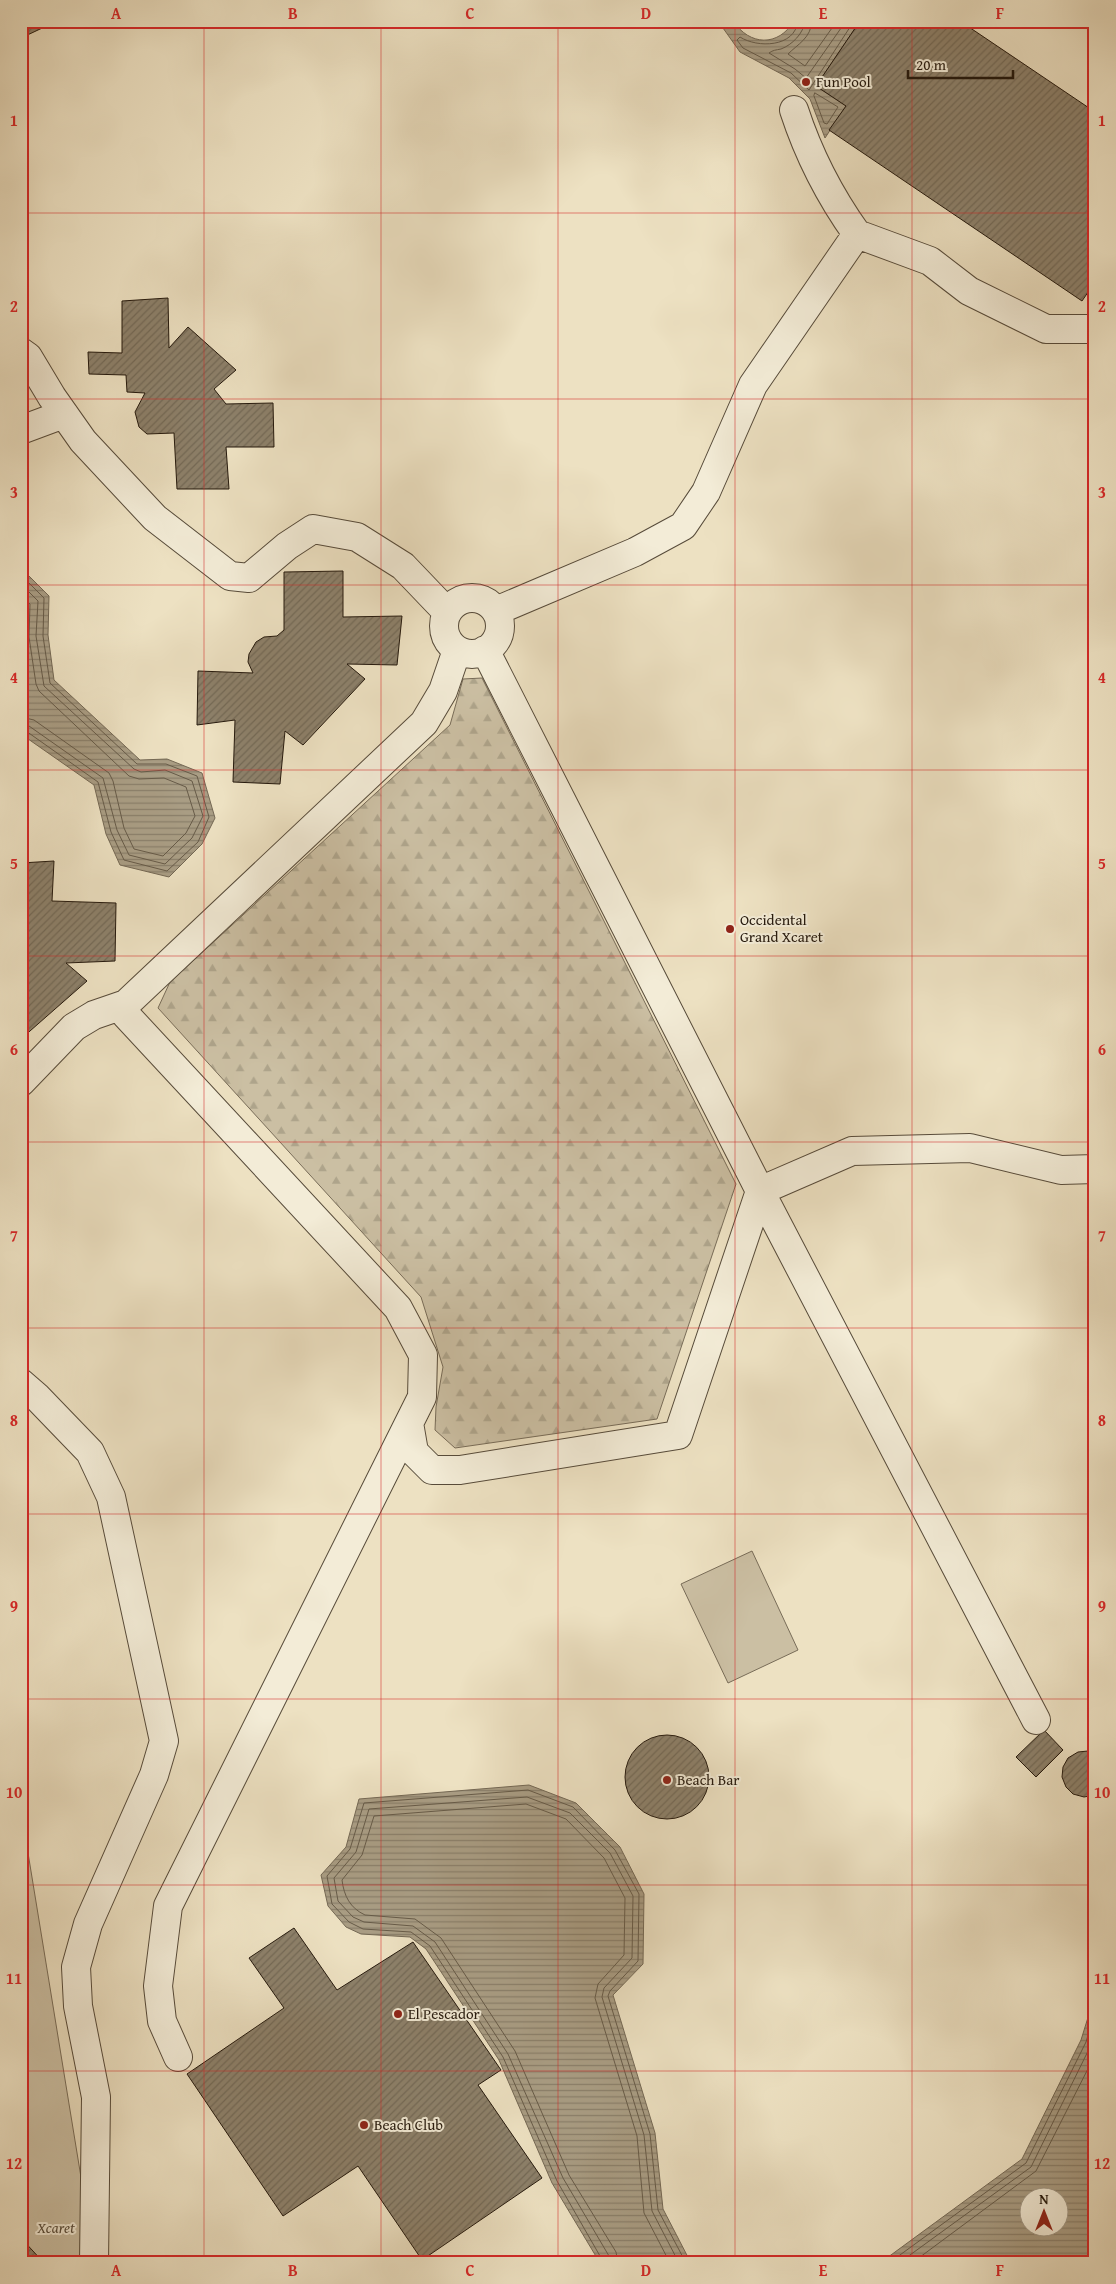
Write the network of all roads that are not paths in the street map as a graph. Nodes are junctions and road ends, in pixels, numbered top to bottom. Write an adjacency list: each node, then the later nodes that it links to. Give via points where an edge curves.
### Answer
1 (794, 110): 2 (lane, via 806,148 837,206)
2 (857, 234): 3 (lane, via 930,261 969,291 1046,329); 7 (lane, via 753,385 706,492 683,526 635,552)
3 (1095, 329)
4 (21, 352): 5 (lane, via 28,357)
5 (64, 414): 6 (lane); 8 (lane, via 83,441 155,518 230,576 249,578 313,529 357,537 403,566)
6 (21, 430)
7 (496, 611): 8 (lane, via 488,602 465,598); 10 (lane, via 500,622 499,634)
8 (447, 612): 9 (lane, via 444,634)
9 (456, 650): 10 (lane, via 476,654); 11 (lane, via 443,691 424,723)
10 (485, 650): 14 (lane)
11 (126, 1004): 12 (lane, via 94,1015 74,1027); 16 (lane, via 126,1015 398,1308 423,1355 422,1397)
12 (21, 1082)
13 (1095, 1168): 14 (lane, via 1061,1170 970,1148 852,1151)
14 (760, 1191): 16 (lane, via 678,1435 460,1470 432,1470 414,1452); 17 (lane)
15 (21, 1383): 19 (lane, via 90,1452 111,1497 164,1741 154,1775 88,1924 76,1966 78,2006 96,2097)
16 (408, 1423): 18 (lane, via 168,1906 158,1986 162,2021)
17 (1036, 1720)
18 (178, 2057)
19 (94, 2263)

